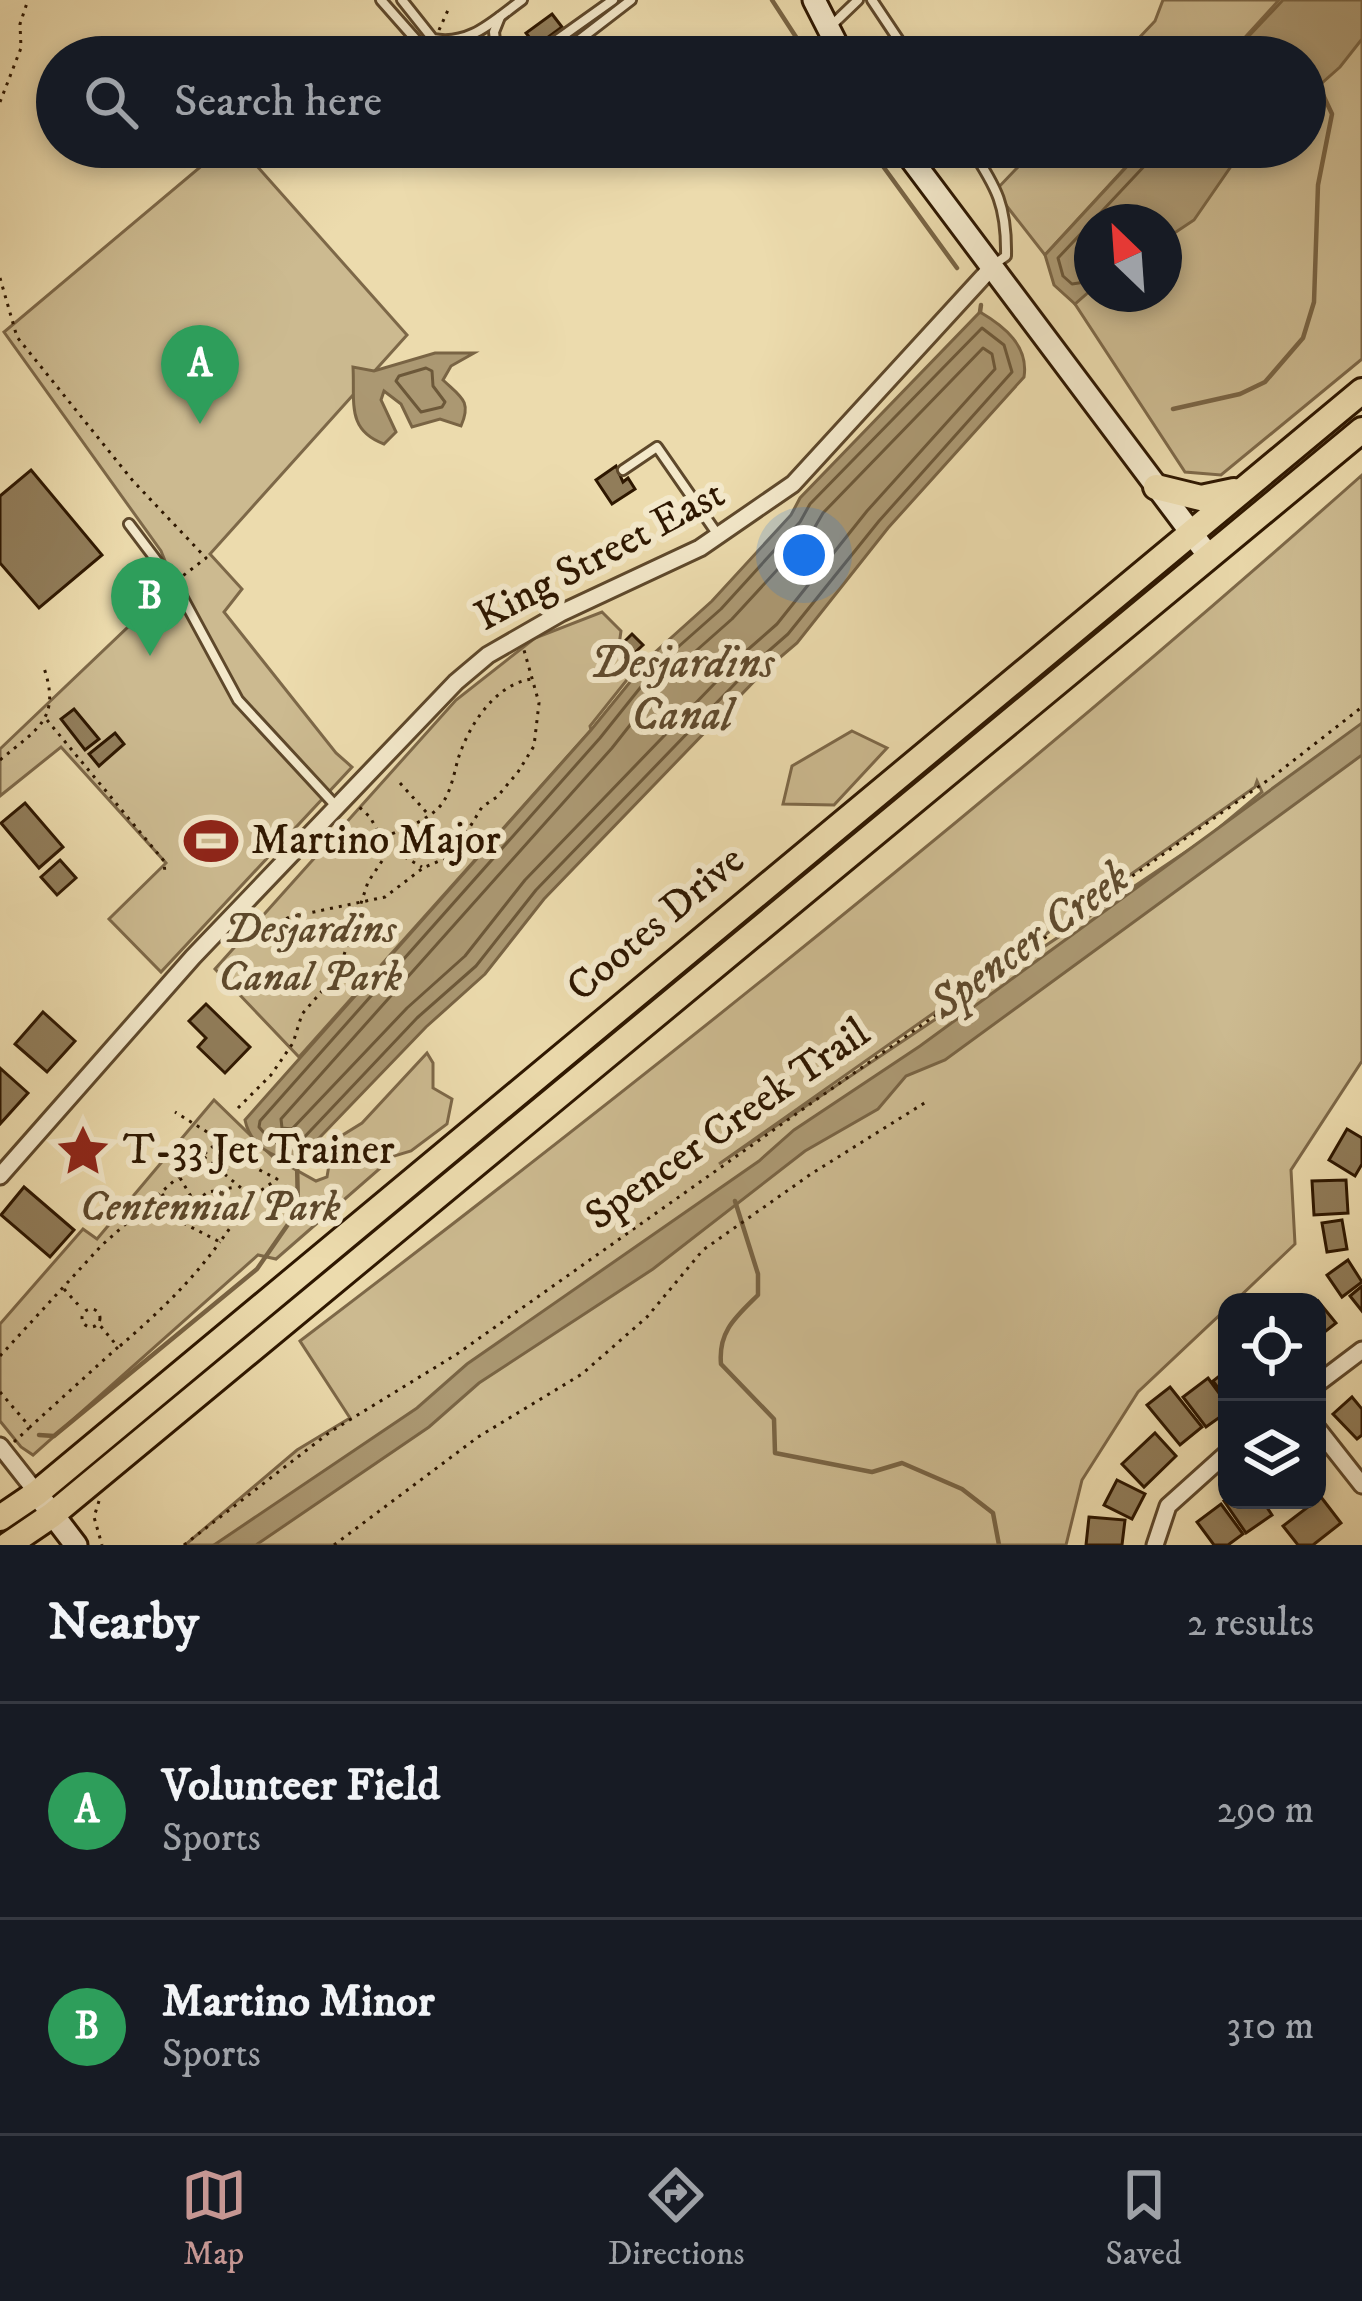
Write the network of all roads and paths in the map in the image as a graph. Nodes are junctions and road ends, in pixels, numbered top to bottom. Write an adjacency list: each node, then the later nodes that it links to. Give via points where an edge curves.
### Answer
1 (28, 0): 21 (path)
2 (381, 0): 13 (lane)
3 (402, 0): 14 (lane)
4 (522, 0): 11 (lane)
5 (613, 0): 17 (lane)
6 (631, 0): 18 (lane)
7 (814, 0): 12 (main road)
8 (858, 0): 12 (lane)
9 (872, 0): 20 (lane)
10 (448, 10): 14 (path)
11 (500, 16): 15 (lane); 16 (lane)
12 (828, 28): 19 (main road)
13 (413, 36)
14 (431, 36)
15 (465, 36)
16 (494, 36)
17 (562, 36)
18 (584, 36)
19 (832, 36)
20 (896, 36)
21 (0, 102)
22 (918, 168): 24 (main road)
23 (984, 168): 24 (lane, via 1007,218 1006,256)
24 (992, 267): 29 (main road); 33 (street, King Street East, via 793,484)
25 (0, 278): 35 (path, via 17,337 206,558)
26 (1362, 391): 30 (main road, Cootes Drive)
27 (1362, 430): 34 (main road, Cootes Drive)
28 (623, 470): 33 (lane, via 657,447)
29 (1156, 487): 30 (main road, via 1201,498); 32 (main road)
30 (1242, 489): 32 (main road, Cootes Drive)
31 (129, 524): 35 (lane)
32 (1189, 532): 34 (main road); 82 (main road, Cootes Drive)
33 (718, 536): 36 (street, King Street East)
34 (1208, 555): 84 (main road, Cootes Drive)
35 (174, 583): 43 (lane, via 238,700)
36 (520, 637): 38 (path); 43 (street, King Street East, via 457,682)
37 (43, 665): 40 (path, via 52,692)
38 (533, 679): 44 (path, via 506,687 476,722); 47 (path, via 534,746 453,855)
39 (1362, 706): 89 (path, Spencer Creek Trail, via 457,1354 330,1432)
40 (46, 720): 41 (path); 48 (path, via 164,861)
41 (0, 760)
42 (400, 783): 44 (path)
43 (341, 801): 45 (path, via 370,817); 50 (street, King Street East)
44 (430, 815): 45 (path)
45 (382, 838): 46 (path)
46 (386, 846): 47 (path); 49 (path)
47 (423, 868): 49 (path, via 401,888)
48 (165, 874)
49 (362, 904): 50 (path, via 290,917 229,945); 52 (path, via 342,961 302,1014 293,1043)
50 (216, 933): 58 (street, King Street East)
51 (926, 1102): 90 (path, via 704,1250 647,1316 581,1374 478,1437)
52 (238, 1108)
53 (175, 1112): 54 (path)
54 (220, 1139): 55 (path); 56 (path, via 229,1135)
55 (202, 1156): 57 (path); 59 (path)
56 (244, 1160): 57 (path); 63 (path, via 278,1179)
57 (224, 1171): 60 (path)
58 (0, 1176)
59 (178, 1177): 61 (path); 64 (path)
60 (237, 1186): 62 (path); 63 (path)
61 (161, 1192): 67 (path); 69 (path)
62 (216, 1193): 64 (path); 65 (path)
63 (252, 1197): 66 (path)
64 (195, 1202): 65 (path)
65 (203, 1214): 66 (path); 67 (path)
66 (235, 1222): 68 (path)
67 (185, 1224): 68 (path)
68 (220, 1242): 72 (path, via 177,1298)
69 (63, 1288): 70 (path); 74 (path)
70 (84, 1311): 71 (path, via 98,1312); 71 (path, via 85,1325)
71 (98, 1323): 72 (path)
72 (118, 1347): 77 (path)
73 (1362, 1351): 75 (street)
74 (0, 1356)
75 (1326, 1377)
76 (0, 1392): 77 (path)
77 (30, 1427): 79 (path)
78 (1326, 1439): 81 (street)
79 (3, 1448): 82 (street)
80 (1218, 1462): 91 (street, via 1168,1506)
81 (1362, 1485)
82 (37, 1493): 84 (main road); 85 (main road, Cootes Drive)
83 (100, 1497): 88 (path, via 94,1517)
84 (52, 1515): 86 (main road, Cootes Drive); 87 (main road)
85 (0, 1518)
86 (8, 1545)
87 (76, 1545)
88 (102, 1545)
89 (184, 1545)
90 (334, 1545)
91 (1155, 1545)

